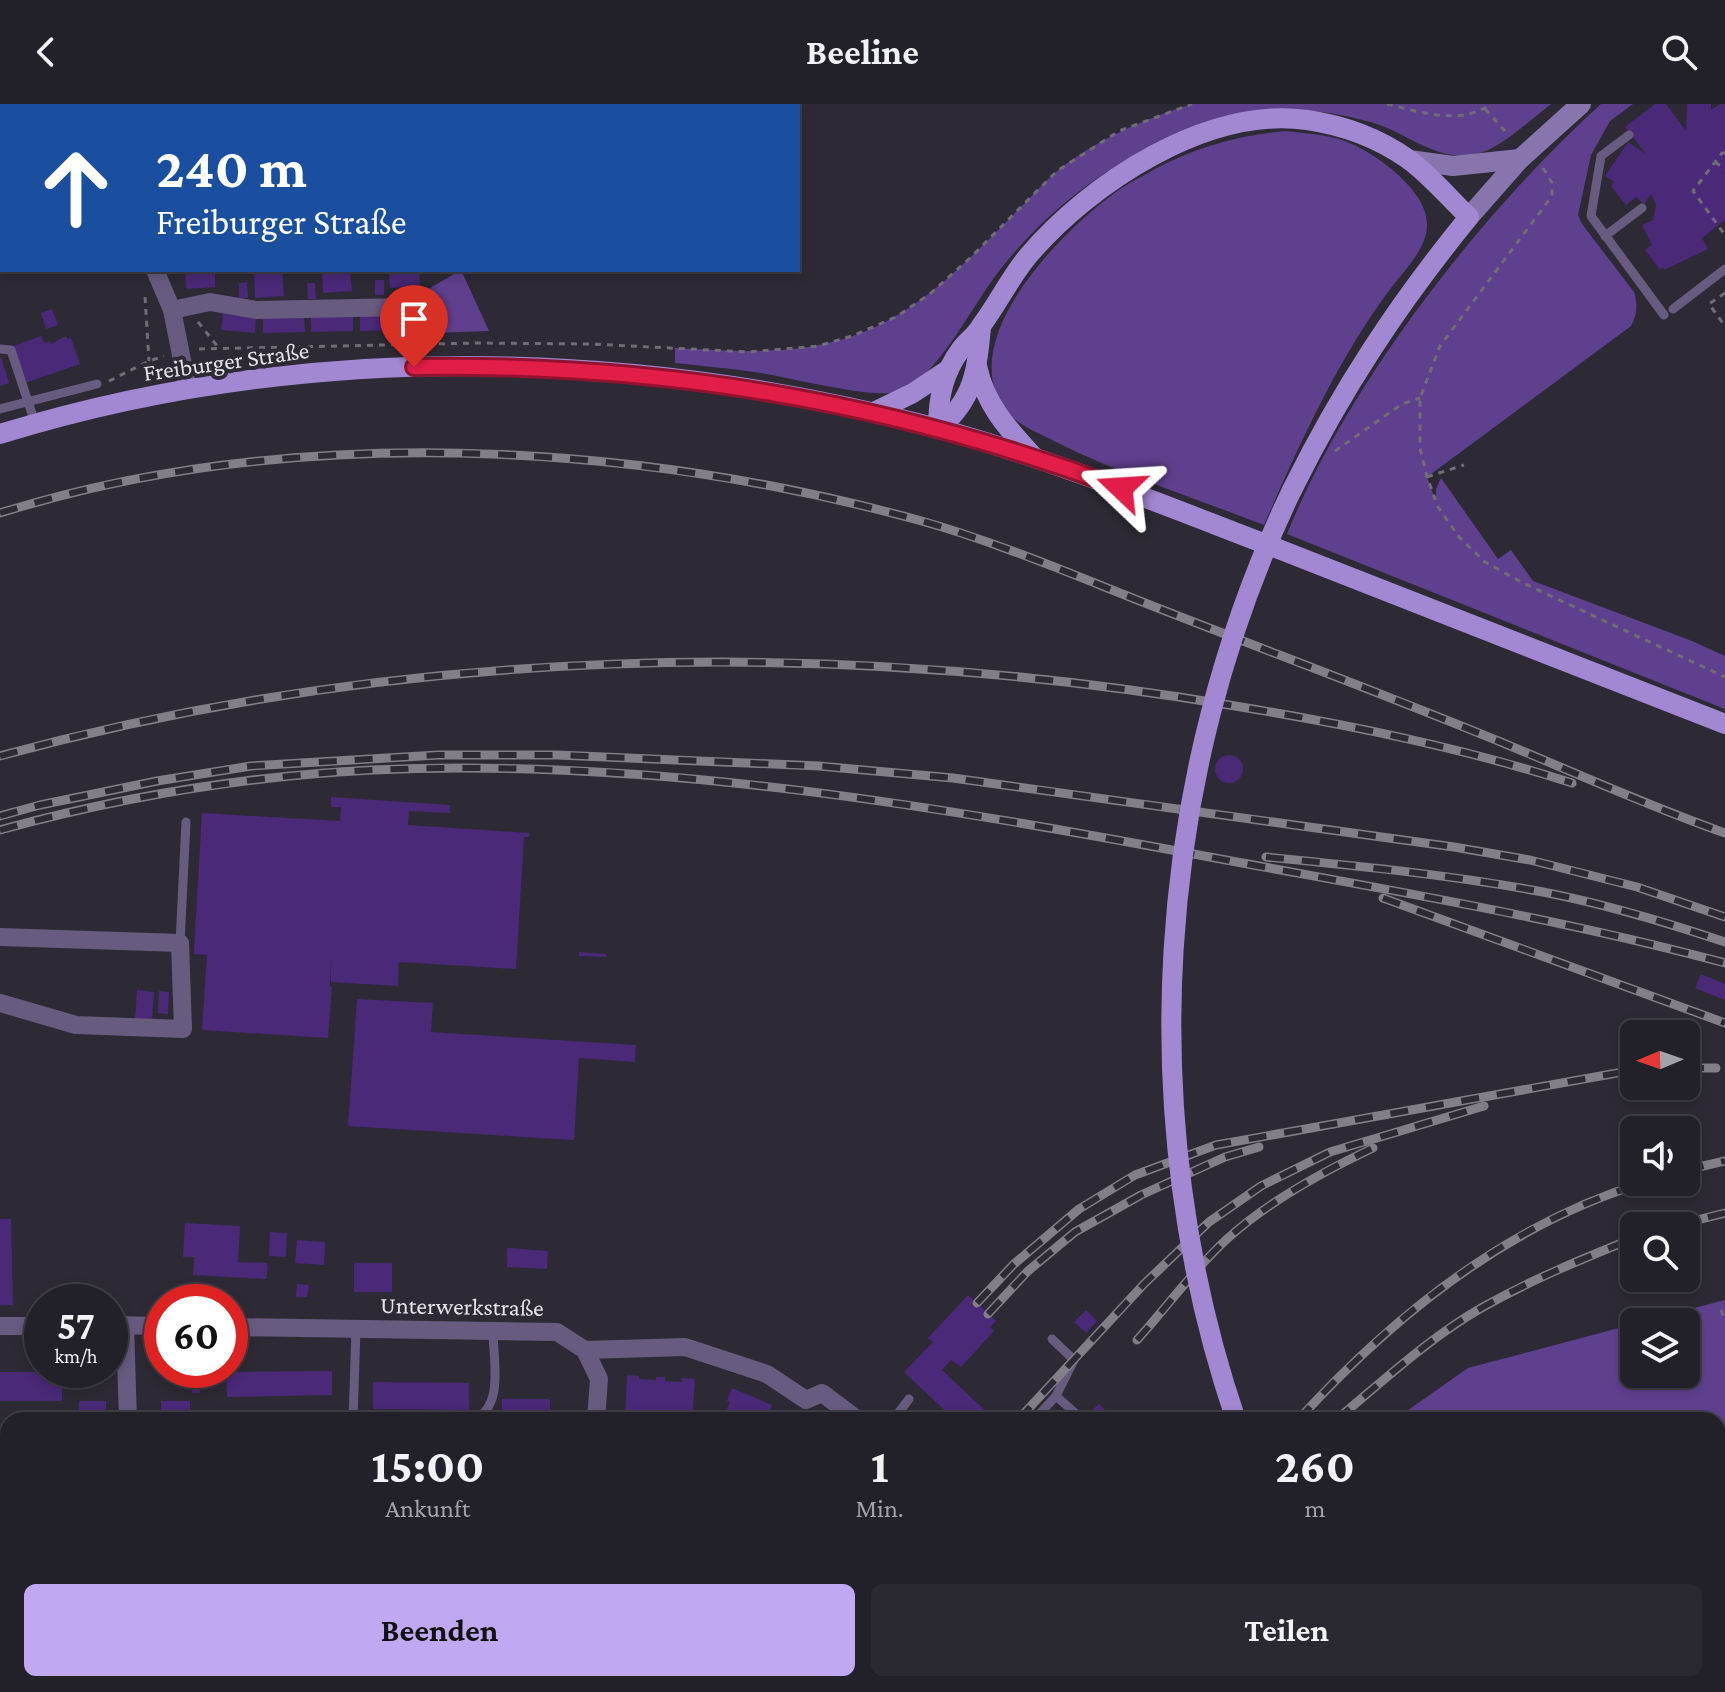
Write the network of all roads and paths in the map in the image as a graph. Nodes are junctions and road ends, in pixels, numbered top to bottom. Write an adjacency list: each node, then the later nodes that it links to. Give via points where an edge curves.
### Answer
1 (1192, 104): 27 (path, via 1119,131 1057,171 970,258 896,317 818,346 749,352 477,343)
2 (1387, 104): 5 (path, via 1433,116)
3 (1491, 104): 5 (path)
4 (1581, 104): 9 (street)
5 (1485, 109): 6 (path)
6 (1505, 131)
7 (1629, 135): 17 (lane, via 1601,156 1591,216)
8 (1725, 153): 11 (path)
9 (1520, 159): 10 (street, via 1453,166); 15 (street)
10 (1409, 160): 15 (main road); 26 (main road, via 1342,127 1306,120 1273,118 1208,133 1143,161 1086,201 1010,278)
11 (1715, 162): 13 (path); 16 (path, via 1693,191)
12 (1543, 168): 35 (path, via 1552,196 1440,346)
13 (1725, 169)
14 (1642, 208): 17 (lane)
15 (1469, 217): 43 (main road, via 1361,362)
16 (1725, 235)
17 (1605, 236): 18 (lane, via 1668,312)
18 (1725, 269)
19 (150, 278): 22 (street); 30 (path)
20 (1725, 293): 24 (path, via 1709,304)
21 (405, 307): 22 (street, via 256,310 210,302)
22 (179, 309): 27 (path); 29 (street)
23 (1725, 317): 24 (path)
24 (1720, 320): 25 (path)
25 (1725, 326)
26 (981, 327): 31 (main road); 32 (main road)
27 (218, 347): 29 (path)
28 (0, 349): 36 (lane, via 11,350)
29 (181, 351): 30 (path); 34 (street)
30 (149, 361): 33 (path)
31 (977, 366): 40 (main road, via 962,406); 42 (main road, via 990,405)
32 (949, 369): 38 (main road); 40 (main road, via 938,403)
33 (97, 384): 36 (lane)
34 (188, 390): 38 (main road, Freiburger Straße, via 255,378 390,368 574,369 775,392); 39 (main road, Freiburger Straße)
35 (1420, 398): 43 (path, via 1402,404 1321,461); 45 (path, via 1420,448)
36 (28, 400): 37 (lane); 39 (lane)
37 (0, 409)
38 (874, 412): 40 (main road, Freiburger Straße)
39 (35, 423): 41 (main road, Freiburger Straße)
40 (938, 429): 42 (main road, Freiburger Straße)
41 (0, 434)
42 (1035, 458): 47 (main road, Freiburger Straße)
43 (1306, 462): 72 (main road, bridge, via 1248,594 1217,689 1188,821 1173,946 1172,1084 1182,1195 1204,1310)
44 (1464, 465): 45 (path)
45 (1427, 477): 46 (path, via 1438,507 1485,562)
46 (1725, 677)
47 (1725, 724)
48 (186, 822): 50 (lane)
49 (0, 937): 50 (street)
50 (180, 943): 51 (street, via 183,1029 76,1025)
51 (0, 1003)
52 (1721, 1310): 53 (path)
53 (1725, 1321)
54 (0, 1326): 55 (street)
55 (24, 1326)
56 (248, 1327): 57 (street, Unterwerkstraße)
57 (356, 1329): 58 (street, Unterwerkstraße); 65 (lane)
58 (493, 1331): 60 (street, Unterwerkstraße, via 557,1332); 66 (lane, via 494,1395)
59 (1052, 1339): 62 (lane, via 1074,1360)
60 (585, 1350): 67 (street, via 599,1379); 68 (street, Unterwerkstraße, via 685,1347 767,1374 806,1400 822,1393)
61 (125, 1388): 64 (street)
62 (1056, 1396): 70 (lane); 71 (lane)
63 (909, 1399): 69 (lane)
64 (127, 1412)
65 (353, 1412)
66 (486, 1412)
67 (597, 1412)
68 (847, 1412)
69 (899, 1412)
70 (1041, 1412)
71 (1074, 1412)
72 (1234, 1412)

